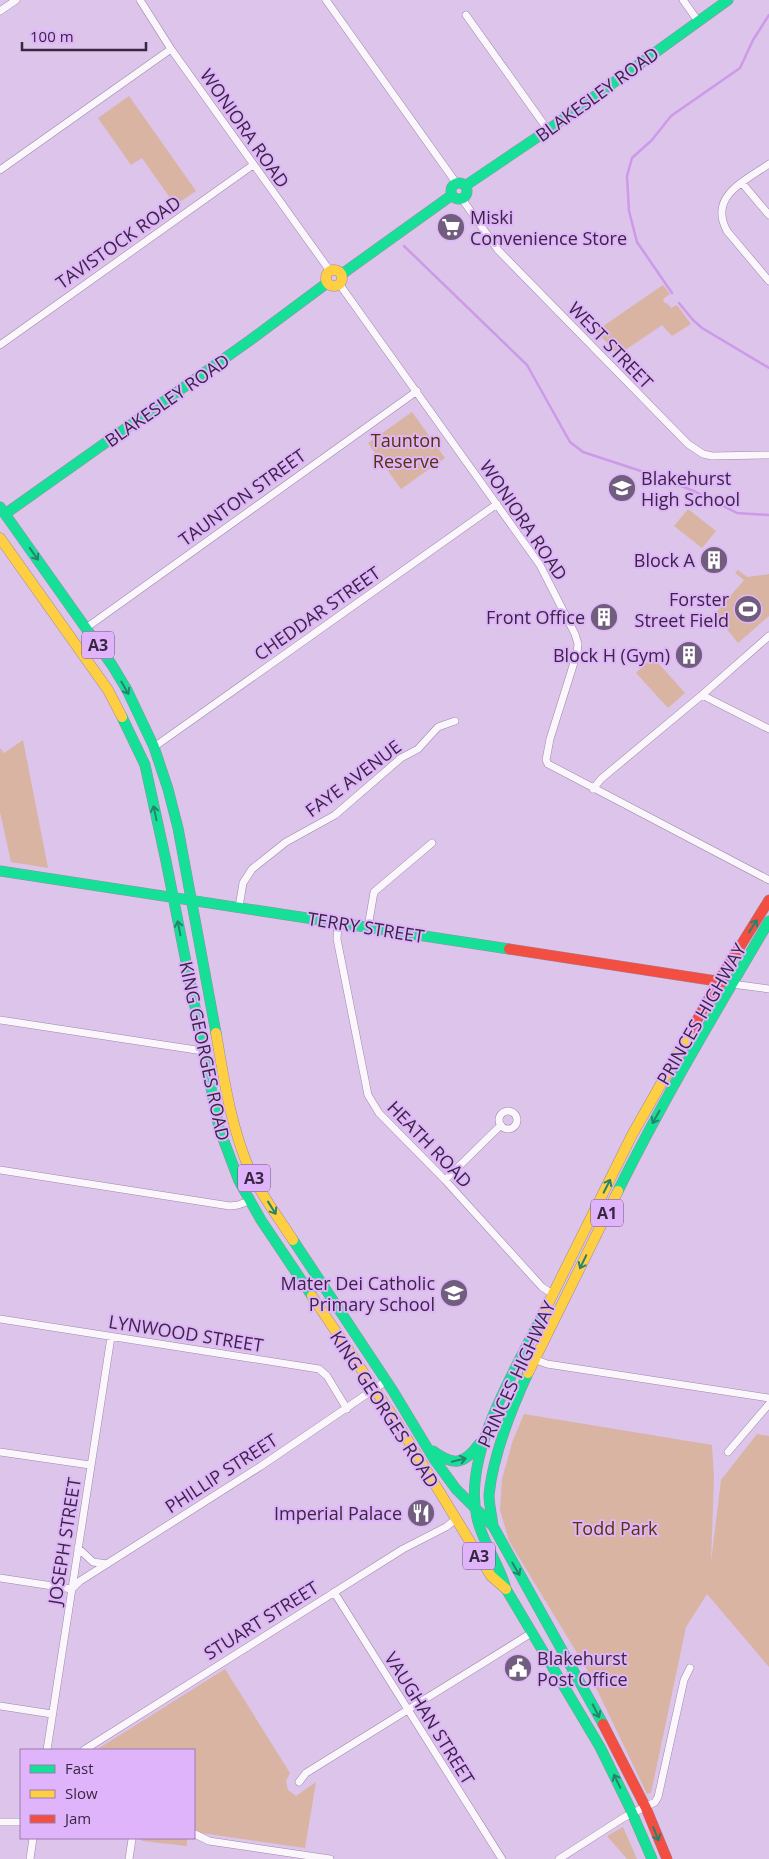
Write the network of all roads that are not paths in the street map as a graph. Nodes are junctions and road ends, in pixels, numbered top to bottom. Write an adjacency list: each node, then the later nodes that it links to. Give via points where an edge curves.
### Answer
1 (16, 0): 6 (street)
2 (140, 0): 9 (street, WONIORA ROAD)
3 (326, 0): 15 (street)
4 (683, 0): 8 (street)
5 (728, 0): 8 (main road, BLAKESLEY ROAD)
6 (0, 11)
7 (466, 15): 10 (street)
8 (698, 21): 10 (main road, BLAKESLEY ROAD)
9 (171, 49): 12 (street, WONIORA ROAD); 13 (street)
10 (548, 130): 15 (main road, BLAKESLEY ROAD)
11 (769, 164): 14 (street)
12 (253, 165): 18 (street, WONIORA ROAD); 22 (street, TAVISTOCK ROAD)
13 (0, 170)
14 (742, 183): 17 (street); 20 (street, via 724,201 724,224)
15 (461, 185): 16 (main road, via 467,193)
16 (457, 197): 19 (main road); 24 (street, WEST STREET, via 498,250 688,444 712,456)
17 (769, 215)
18 (330, 271): 19 (main road, via 338,271); 21 (main road, via 326,275)
19 (341, 280): 21 (main road, via 333,287); 23 (street, WONIORA ROAD)
20 (769, 281)
21 (327, 283): 26 (main road, BLAKESLEY ROAD)
22 (0, 345)
23 (416, 391): 25 (street, WONIORA ROAD); 29 (street, TAUNTON STREET)
24 (769, 455)
25 (497, 504): 34 (street, CHEDDAR STREET); 35 (street, WONIORA ROAD, via 540,565 577,639 577,653 546,760 552,767)
26 (2, 512): 28 (main road, via 4,529 18,549); 29 (main road, KING GEORGES ROAD / A3, one-way to 29)
27 (0, 538): 28 (main road, KING GEORGES ROAD / A3)
28 (19, 563): 39 (main road, KING GEORGES ROAD / A3, one-way to 28, via 150,785 138,746 108,690)
29 (86, 628): 34 (main road, KING GEORGES ROAD / A3, one-way to 34, via 127,690)
30 (769, 636): 31 (street)
31 (702, 695): 33 (street); 35 (street)
32 (455, 721): 42 (street, FAYE AVENUE, via 438,727 418,749 401,758 336,814 286,842 252,869 243,883)
33 (769, 729)
34 (154, 747): 40 (main road, KING GEORGES ROAD / A3, via 178,828)
35 (593, 789): 38 (street, WONIORA ROAD)
36 (432, 843): 45 (street, via 374,892)
37 (0, 871): 39 (main road, TERRY STREET)
38 (769, 880)
39 (173, 898): 40 (main road, TERRY STREET); 50 (main road, KING GEORGES ROAD / A3, one-way to 39)
40 (191, 900): 42 (main road, TERRY STREET); 60 (main road, KING GEORGES ROAD / A3, one-way to 60, via 229,1106 245,1157 275,1212)
41 (769, 900): 46 (main road, PRINCES HIGHWAY / A1, one-way to 41)
42 (239, 907): 44 (main road, TERRY STREET)
43 (769, 921): 47 (main road, PRINCES HIGHWAY / A1)
44 (338, 923): 45 (main road, TERRY STREET); 53 (street, HEATH ROAD, via 337,939 371,1102)
45 (368, 927): 46 (main road, TERRY STREET)
46 (718, 982): 47 (main road, TERRY STREET); 55 (main road, PRINCES HIGHWAY / A1, one-way to 46, via 632,1135)
47 (732, 984): 48 (street); 56 (main road, PRINCES HIGHWAY / A1, one-way to 56, via 643,1140)
48 (769, 989)
49 (0, 1020): 50 (street)
50 (203, 1051): 54 (main road, KING GEORGES ROAD / A3, via 219,1128)
51 (501, 1125): 53 (street)
52 (0, 1170): 54 (street, via 230,1206)
53 (445, 1180): 55 (street, HEATH ROAD, via 542,1287)
54 (249, 1201): 61 (main road, KING GEORGES ROAD / A3)
55 (553, 1294): 56 (street, HEATH ROAD); 65 (main road, PRINCES HIGHWAY / A1)
56 (564, 1300): 59 (main road, PRINCES HIGHWAY / A1)
57 (0, 1319): 58 (street, LYNWOOD STREET)
58 (112, 1337): 64 (street, LYNWOOD STREET, via 319,1370 327,1376); 69 (street, JOSEPH STREET)
59 (534, 1359): 62 (street, via 547,1364); 70 (main road, PRINCES HIGHWAY / A1, via 508,1418)
60 (386, 1381): 61 (street, PHILLIP STREET); 66 (main road, KING GEORGES ROAD / A3)
61 (374, 1390): 64 (street, PHILLIP STREET); 72 (main road, KING GEORGES ROAD / A3)
62 (769, 1398)
63 (769, 1404): 68 (street)
64 (346, 1409): 75 (street, PHILLIP STREET)
65 (485, 1434): 66 (main road, one-way to 65, via 444,1461 456,1462 468,1458); 71 (main road, PRINCES HIGHWAY / A1, via 476,1463)
66 (426, 1445): 71 (main road, KING GEORGES ROAD / A3, via 456,1489)
67 (0, 1452): 69 (street)
68 (728, 1452)
69 (90, 1465): 74 (street, JOSEPH STREET)
70 (489, 1496): 71 (main road); 73 (main road, PRINCES HIGHWAY / A1)
71 (474, 1506): 72 (main road); 73 (main road, KING GEORGES ROAD / A3); 78 (main road, PRINCES HIGHWAY / A1, via 481,1533 501,1569)
72 (456, 1519): 78 (main road, KING GEORGES ROAD / A3, via 491,1576); 79 (street, STUART STREET)
73 (493, 1526): 88 (main road, PRINCES HIGHWAY / A1, one-way to 88, via 589,1697)
74 (78, 1548): 75 (street, via 94,1562); 77 (street, JOSEPH STREET)
75 (107, 1564): 77 (street, PHILLIP STREET)
76 (0, 1578): 77 (street)
77 (72, 1589): 84 (street, JOSEPH STREET)
78 (506, 1589): 80 (main road, PRINCES HIGHWAY / A1)
79 (334, 1592): 83 (street, VAUGHAN STREET); 86 (street, STUART STREET)
80 (533, 1632): 83 (street); 89 (main road, PRINCES HIGHWAY / A1, one-way to 80, via 600,1747)
81 (690, 1668): 88 (street, via 684,1680 658,1797)
82 (0, 1706): 84 (street)
83 (408, 1710): 87 (street, via 306,1773); 99 (street, VAUGHAN STREET)
84 (52, 1714): 85 (street, JOSEPH STREET)
85 (47, 1749)
86 (86, 1749)
87 (299, 1782)
88 (646, 1808): 89 (street); 102 (main road, PRINCES HIGHWAY / A1, one-way to 102)
89 (633, 1814): 100 (street); 101 (main road, PRINCES HIGHWAY / A1)
90 (0, 1822): 91 (street)
91 (20, 1822)
92 (195, 1834): 95 (street, via 209,1841)
93 (33, 1839): 96 (street)
94 (132, 1839): 97 (street)
95 (295, 1856): 98 (street)
96 (30, 1859)
97 (129, 1859)
98 (330, 1859)
99 (502, 1859)
100 (559, 1859)
101 (652, 1859)
102 (667, 1859)

